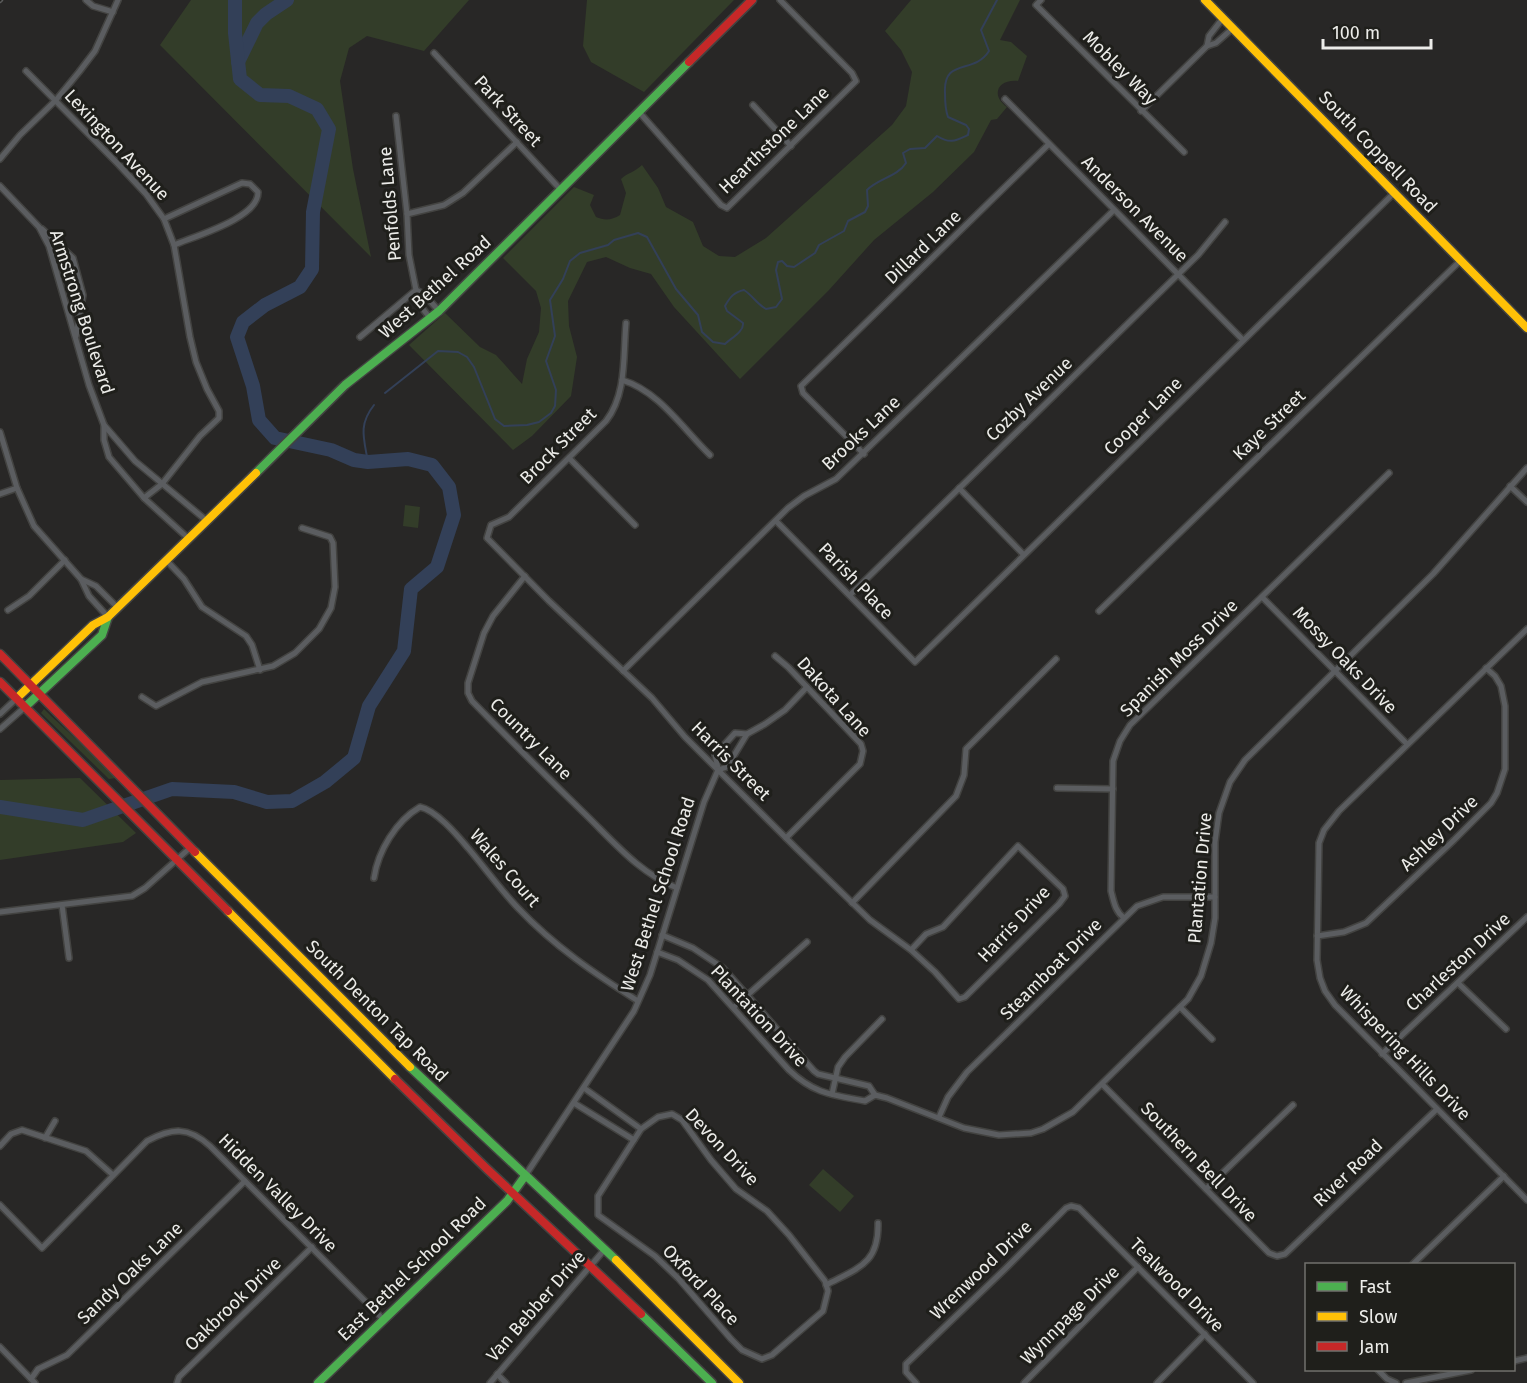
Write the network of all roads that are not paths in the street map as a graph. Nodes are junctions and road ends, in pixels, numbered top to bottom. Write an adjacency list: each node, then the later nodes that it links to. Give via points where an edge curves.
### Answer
1 (86, 0): 7 (street)
2 (118, 0): 7 (street)
3 (752, 0): 17 (main road, West Bethel Road)
4 (780, 0): 21 (street, Hearthstone Lane, via 856,81)
5 (1205, 0): 8 (main road, South Coppell Road)
6 (1038, 2): 16 (street, Mobley Way)
7 (113, 12): 14 (street, via 95,51)
8 (1223, 18): 9 (main road, South Coppell Road); 10 (street, via 1209,36)
9 (1233, 28): 10 (street); 26 (main road, South Coppell Road)
10 (1208, 46): 16 (street)
11 (434, 53): 19 (street, Park Street)
12 (26, 71): 14 (street, Lexington Avenue)
13 (1005, 99): 20 (street, Anderson Avenue)
14 (56, 100): 23 (street); 29 (street, Lexington Avenue, via 146,194)
15 (753, 105): 21 (street)
16 (1141, 111): 22 (street, Mobley Way)
17 (639, 112): 21 (street, Hearthstone Lane, via 727,208); 25 (main road, West Bethel Road)
18 (396, 116): 28 (street, Penfolds Lane)
19 (517, 142): 25 (street, Park Street); 28 (street, via 463,193 444,205)
20 (1049, 144): 27 (street, Anderson Avenue); 46 (street, Dillard Lane, via 801,386 803,393)
21 (791, 146)
22 (1184, 152)
23 (0, 159)
24 (0, 186): 31 (street, Armstrong Boulevard)
25 (561, 190): 36 (main road, West Bethel Road)
26 (1394, 193): 33 (main road, South Coppell Road); 42 (street, Cooper Lane)
27 (1114, 210): 34 (street, Anderson Avenue); 46 (street, Brooks Lane)
28 (407, 214): 35 (street, Penfolds Lane)
29 (164, 219): 32 (street, Lexington Avenue); 32 (street, via 242,183 250,184 258,192 247,213)
30 (1225, 222): 34 (street, Cozby Avenue)
31 (39, 226): 41 (street, Armstrong Boulevard, via 49,246); 41 (street, via 73,258 83,295)
32 (174, 245): 51 (street, Lexington Avenue, via 189,337 219,418)
33 (1461, 260): 39 (main road, South Coppell Road); 73 (street, Kaye Street)
34 (1179, 274): 42 (street, Anderson Avenue); 54 (street, Cozby Avenue)
35 (416, 290): 36 (street); 37 (street, Penfolds Lane, via 415,300); 40 (street)
36 (439, 310): 37 (main road, West Bethel Road)
37 (430, 318): 58 (main road, West Bethel Road, via 345,385)
38 (626, 323): 43 (street, Brock Street)
39 (1527, 328)
40 (360, 337)
41 (76, 338): 44 (street, Armstrong Boulevard)
42 (1243, 340): 64 (street, Cooper Lane)
43 (622, 380): 47 (street, via 652,395); 48 (street, Brock Street, via 614,411)
44 (104, 425): 51 (street, Armstrong Boulevard, via 135,461); 56 (street, Armstrong Boulevard, via 110,457)
45 (0, 432): 53 (street)
46 (864, 454): 59 (street, Brooks Lane)
47 (710, 455)
48 (568, 458): 60 (street); 62 (street, Brock Street, via 509,517 491,525)
49 (1527, 468): 52 (street, Plantation Drive)
50 (1389, 473): 70 (street, Spanish Moss Drive)
51 (162, 484): 56 (street, Lexington Avenue); 58 (street, Armstrong Boulevard)
52 (1510, 486): 57 (street); 83 (street, Plantation Drive, via 1433,574)
53 (17, 488): 55 (street); 65 (street, via 34,526)
54 (959, 488): 64 (street); 69 (street, Cozby Avenue)
55 (0, 494)
56 (144, 498): 63 (street, Armstrong Boulevard)
57 (1527, 502)
58 (207, 521): 63 (main road, West Bethel Road)
59 (776, 521): 69 (street, Parish Place); 82 (street, Brooks Lane)
60 (635, 525)
61 (302, 528): 81 (street, via 330,537 333,543 335,587 331,608 319,629 295,653)
62 (488, 538): 67 (street, Harris Street)
63 (189, 539): 66 (main road, West Bethel Road)
64 (1023, 554): 79 (street, Cooper Lane)
65 (65, 560): 68 (street); 72 (street, via 29,596)
66 (167, 561): 71 (main road, West Bethel Road); 81 (street, via 202,607 246,636)
67 (525, 576): 82 (street, Harris Street); 102 (street, Country Lane, via 484,633 468,693 638,865)
68 (81, 579): 71 (street, via 96,586); 74 (street, via 88,596)
69 (850, 595): 79 (street, Parish Place)
70 (1262, 597): 83 (street, Mossy Oaks Drive); 97 (street, Spanish Moss Drive, via 1130,725 1113,761)
71 (118, 608): 74 (main road, West Bethel Road)
72 (8, 610)
73 (1099, 611)
74 (108, 617): 85 (main road, West Bethel Road, via 93,625); 87 (main road, West Bethel Road, via 102,635)
75 (1527, 629): 80 (street, Whispering Hills Drive)
76 (0, 654): 85 (main road, South Denton Tap Road)
77 (775, 656): 86 (street, Dakota Lane)
78 (1056, 659): 104 (street, via 966,749 964,775 956,796)
79 (915, 662)
80 (1486, 668): 94 (street, Whispering Hills Drive); 110 (street, Ashley Drive, via 1501,686 1505,706 1505,769 1497,794 1479,816 1366,923 1344,932)
81 (260, 670): 88 (street, via 202,682 156,706)
82 (623, 671): 95 (street, Harris Street)
83 (1335, 671): 94 (street, Mossy Oaks Drive); 103 (street, Plantation Drive, via 1259,745 1230,782 1219,813 1215,842)
84 (0, 681): 89 (main road, South Denton Tap Road)
85 (31, 684): 87 (main road, South Denton Tap Road); 89 (main road, West Bethel Road)
86 (807, 687): 93 (street, via 785,710); 98 (street, Dakota Lane, via 861,744 862,757 860,764)
87 (39, 693): 90 (main road, West Bethel Road); 99 (main road, South Denton Tap Road)
88 (142, 697)
89 (17, 698): 90 (main road, South Denton Tap Road); 91 (street)
90 (25, 707): 92 (street); 100 (main road, South Denton Tap Road)
91 (0, 714)
92 (0, 729)
93 (747, 734): 95 (street, via 727,766); 95 (street, via 735,733 716,752)
94 (1407, 744): 110 (street, Whispering Hills Drive, via 1324,830 1319,843)
95 (718, 770): 98 (street, Harris Street); 102 (street, West Bethel School Road)
96 (1057, 788): 97 (street)
97 (1113, 789): 108 (street, Spanish Moss Drive, via 1111,891)
98 (786, 838): 104 (street, Harris Street)
99 (191, 847): 100 (street); 115 (main road, South Denton Tap Road)
100 (178, 859): 105 (street, via 132,896); 116 (main road, South Denton Tap Road)
101 (374, 878): 120 (street, Wales Court, via 380,853 395,831 412,812 420,807 428,809 461,839 537,926 589,970)
102 (677, 888): 109 (street, West Bethel School Road)
103 (1215, 897): 108 (street, Steamboat Drive, via 1163,897 1144,903); 122 (street, Plantation Drive, via 1206,963)
104 (852, 903): 112 (street, Harris Street)
105 (62, 905): 106 (street); 114 (street)
106 (0, 912)
107 (1527, 917): 117 (street, Charleston Drive)
108 (1124, 918): 137 (street, Steamboat Drive, via 967,1072 948,1097)
109 (662, 935): 113 (street, West Bethel School Road); 118 (street, Plantation Drive, via 710,958)
110 (1317, 936): 128 (street, Whispering Hills Drive, via 1317,960 1325,991)
111 (807, 942): 118 (street)
112 (911, 950): 119 (street, Harris Street); 119 (street, Harris Drive, via 926,934 943,927 1018,846 1063,889 1065,896 1059,904)
113 (657, 952): 120 (street, West Bethel School Road); 121 (street, Plantation Drive, via 693,969)
114 (69, 958)
115 (302, 959): 116 (main road); 124 (main road, South Denton Tap Road)
116 (290, 972): 126 (main road, South Denton Tap Road)
117 (1458, 983): 125 (street); 128 (street, Charleston Drive)
118 (747, 996): 121 (street); 129 (street, Plantation Drive, via 814,1071)
119 (959, 999)
120 (638, 1002): 131 (street, West Bethel School Road, via 629,1022)
121 (734, 1007): 132 (street, Plantation Drive, via 802,1082)
122 (1180, 1007): 127 (street); 130 (street, Plantation Drive)
123 (882, 1019): 129 (street, via 845,1057)
124 (367, 1025): 126 (main road); 144 (main road, South Denton Tap Road)
125 (1506, 1029)
126 (355, 1037): 148 (main road, South Denton Tap Road)
127 (1212, 1039)
128 (1383, 1054): 136 (street, Whispering Hills Drive)
129 (835, 1078): 132 (street); 133 (street, Plantation Drive, via 869,1086)
130 (1102, 1084): 137 (street, Plantation Drive, via 1068,1116 1031,1132 999,1135); 147 (street, Southern Bell Drive)
131 (584, 1088): 134 (street, West Bethel School Road); 139 (street)
132 (832, 1094): 133 (street, Plantation Drive, via 865,1101)
133 (875, 1095): 137 (street, Plantation Drive)
134 (574, 1103): 141 (street); 144 (street, West Bethel School Road)
135 (1293, 1106): 147 (street)
136 (1437, 1109): 145 (street, Whispering Hills Drive); 155 (street, River Road, via 1285,1254)
137 (939, 1118)
138 (55, 1121): 140 (street)
139 (641, 1129): 141 (street); 159 (street, Devon Drive, via 658,1117 672,1114 682,1120 736,1189 767,1211 789,1234)
140 (45, 1138): 142 (street, via 22,1130 11,1134); 143 (street, via 86,1151)
141 (634, 1140): 160 (street, Oxford Place, via 598,1196 598,1215 656,1256 731,1339 752,1356 762,1359 772,1355 800,1332 823,1311)
142 (0, 1146)
143 (113, 1175): 146 (street, Hidden Valley Drive, via 147,1141 178,1130 201,1138); 150 (street, Hidden Valley Drive, via 42,1248)
144 (525, 1176): 148 (main road, East Bethel School Road); 154 (main road, South Denton Tap Road)
145 (1504, 1176): 149 (street, Whispering Hills Drive); 156 (street)
146 (245, 1181): 153 (street, Hidden Valley Drive); 168 (street, Sandy Oaks Lane, via 67,1355 38,1369)
147 (1206, 1190): 155 (street, Southern Bell Drive, via 1269,1253)
148 (513, 1194): 157 (main road, South Denton Tap Road); 161 (main road, East Bethel School Road)
149 (1527, 1200)
150 (0, 1205)
151 (1079, 1208): 158 (street, Tealwood Drive); 175 (street, Wrenwood Drive, via 1066,1208 906,1364 906,1372)
152 (878, 1223): 159 (street, via 878,1241 872,1257)
153 (312, 1247): 161 (street, Hidden Valley Drive); 170 (street, Oakbrook Drive)
154 (605, 1249): 157 (street, Van Bebber Drive); 164 (main road, South Denton Tap Road)
155 (1277, 1256)
156 (1414, 1263)
157 (591, 1265): 167 (street, Van Bebber Drive); 169 (main road, South Denton Tap Road)
158 (1138, 1267): 162 (street, Tealwood Drive); 176 (street, Wynnpage Drive)
159 (826, 1285): 160 (street, Devon Drive)
160 (828, 1292)
161 (384, 1320): 171 (main road, East Bethel School Road)
162 (1205, 1334): 177 (street); 178 (street, Tealwood Drive)
163 (0, 1347): 168 (street)
164 (721, 1365): 169 (main road); 174 (main road, South Denton Tap Road)
165 (1379, 1371): 179 (street)
166 (1466, 1371): 180 (street)
167 (497, 1374): 172 (street, Van Bebber Drive); 173 (street)
168 (33, 1381)
169 (710, 1381)
170 (177, 1383)
171 (318, 1383)
172 (490, 1383)
173 (506, 1383)
174 (739, 1383)
175 (916, 1383)
176 (1024, 1383)
177 (1157, 1383)
178 (1253, 1383)
179 (1396, 1383)
180 (1406, 1383)

